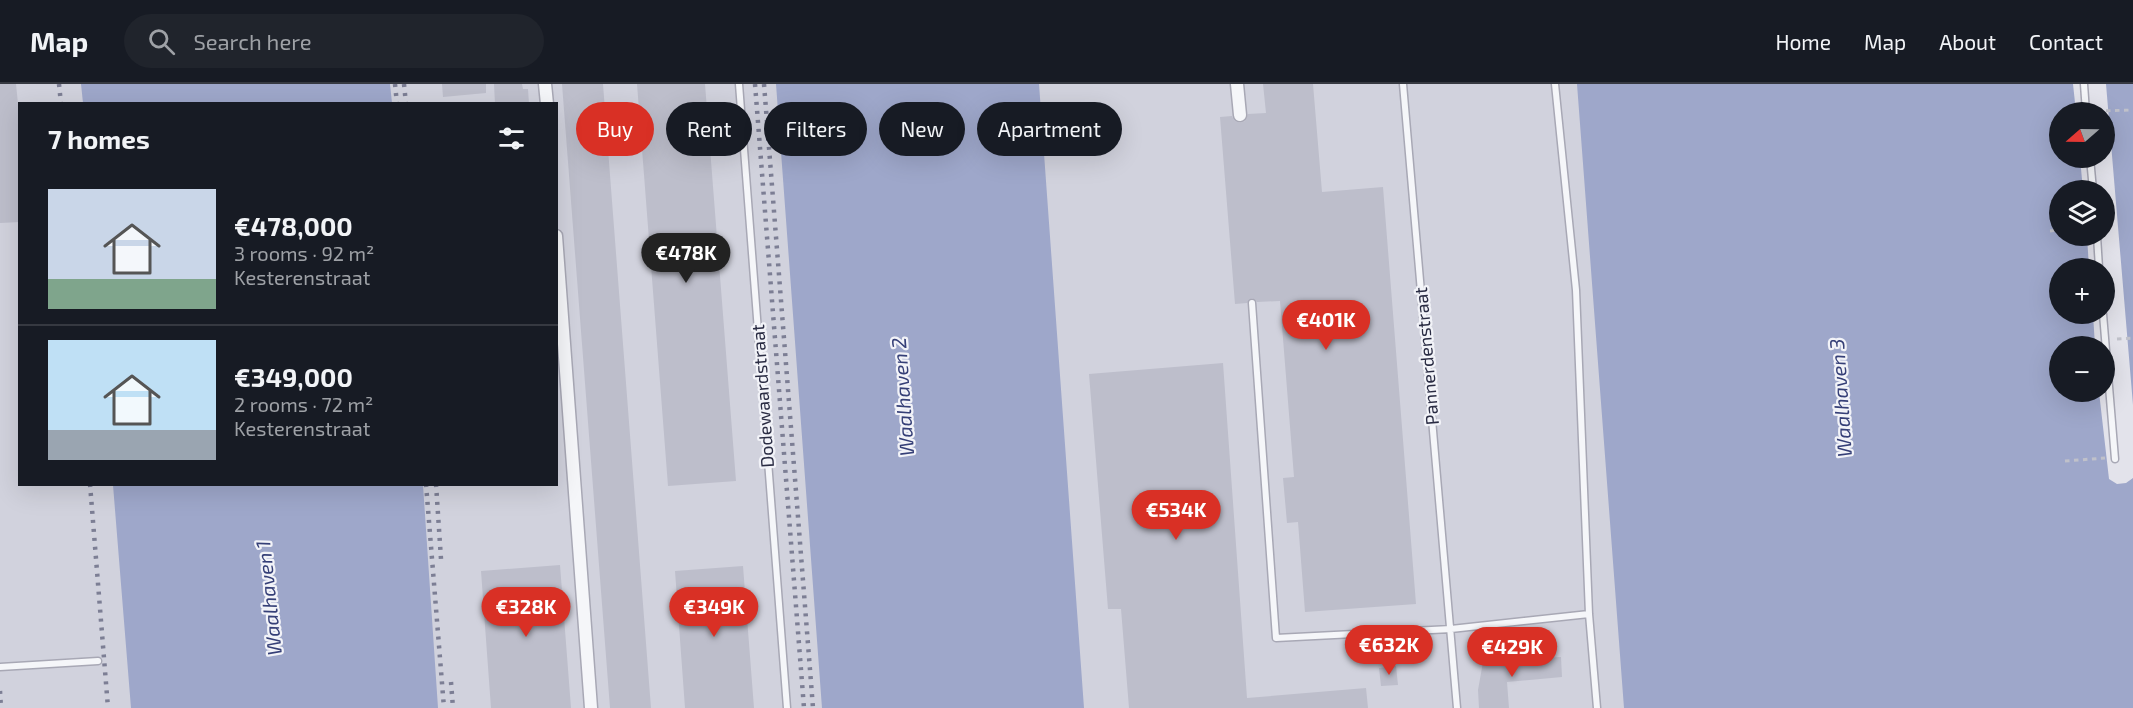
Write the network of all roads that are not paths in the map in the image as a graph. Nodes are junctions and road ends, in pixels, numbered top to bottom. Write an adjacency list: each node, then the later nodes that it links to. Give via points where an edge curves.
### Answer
1 (545, 84): 7 (street)
2 (739, 84): 19 (lane, Dodewaardstraat)
3 (1238, 84): 9 (street)
4 (1403, 84): 15 (lane, Pannerdenstraat)
5 (1555, 84): 14 (lane, via 1576,290)
6 (2084, 84): 8 (lane)
7 (547, 102)
8 (2085, 102)
9 (1240, 115)
10 (558, 263): 18 (street)
11 (1252, 303): 15 (lane, via 1276,638)
12 (2104, 324): 13 (lane)
13 (2115, 459)
14 (1589, 614): 15 (lane); 21 (lane)
15 (1451, 629): 20 (lane, Pannerdenstraat)
16 (98, 661): 17 (lane)
17 (0, 667)
18 (591, 708)
19 (787, 708)
20 (1457, 708)
21 (1597, 708)

